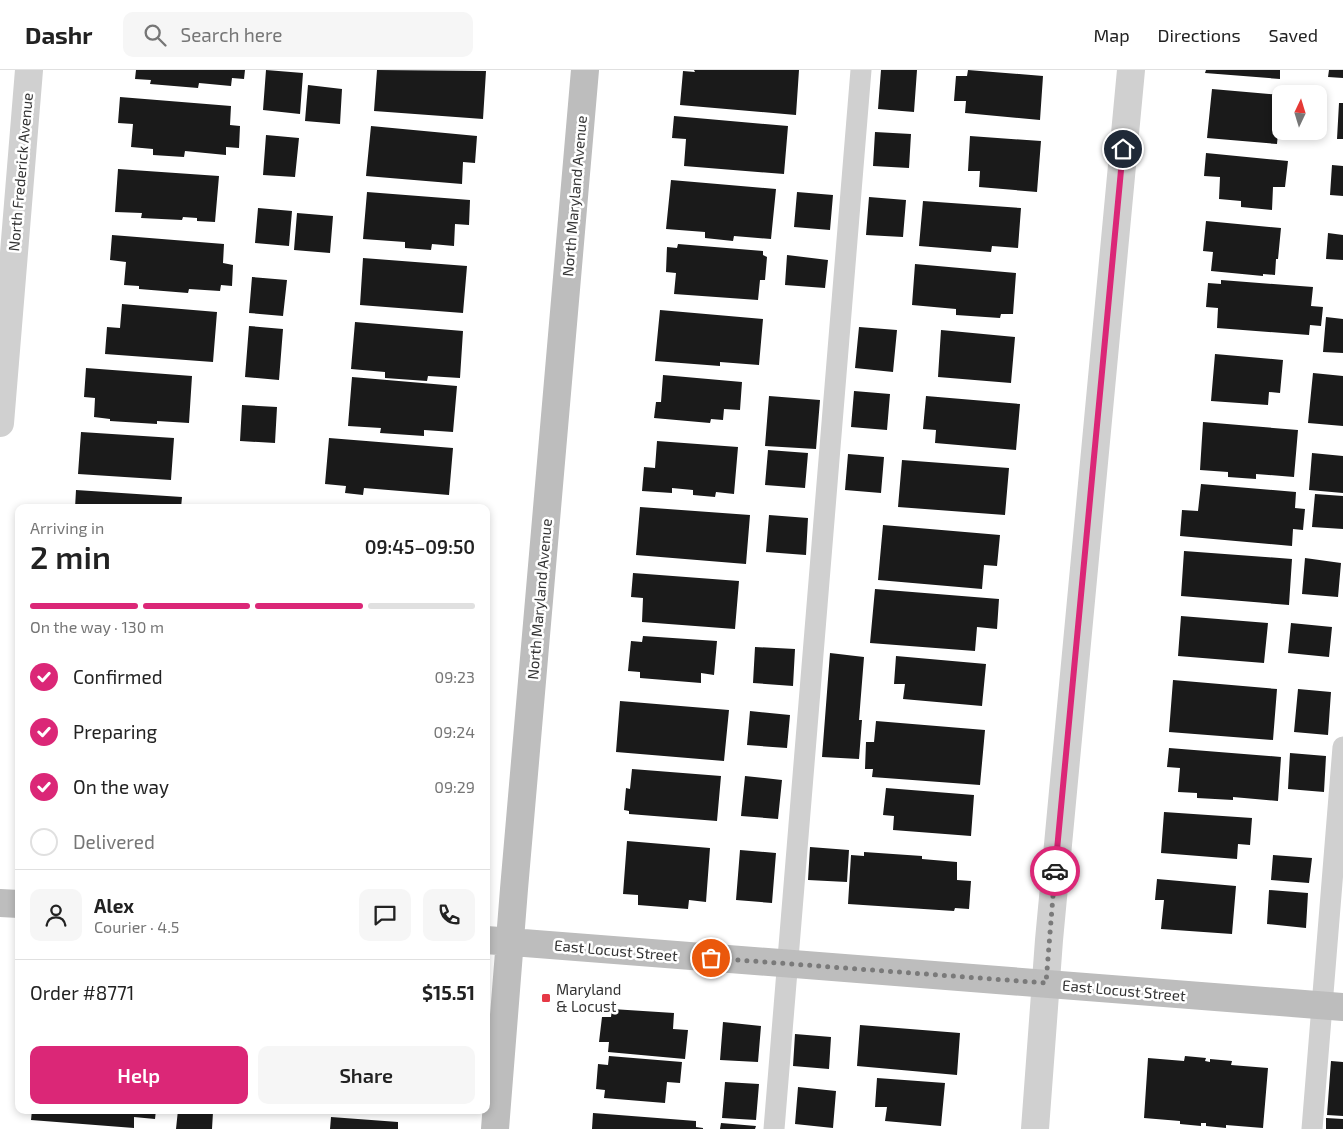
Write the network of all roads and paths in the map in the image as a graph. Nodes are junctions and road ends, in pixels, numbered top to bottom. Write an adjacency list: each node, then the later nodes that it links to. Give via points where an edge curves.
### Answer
1 (28, 70): 5 (street, North Frederick Avenue)
2 (584, 70): 9 (street, North Maryland Avenue)
3 (861, 70): 10 (lane)
4 (1131, 70): 11 (street)
5 (0, 423)
6 (1343, 747): 12 (lane)
7 (0, 903): 8 (street)
8 (15, 904)
9 (498, 941): 10 (street, East Locust Street); 13 (street, North Maryland Avenue)
10 (787, 964): 11 (street, East Locust Street); 14 (lane)
11 (1046, 983): 12 (street, East Locust Street); 15 (street)
12 (1332, 1006): 16 (lane)
13 (495, 1129)
14 (774, 1129)
15 (1035, 1129)
16 (1312, 1129)

